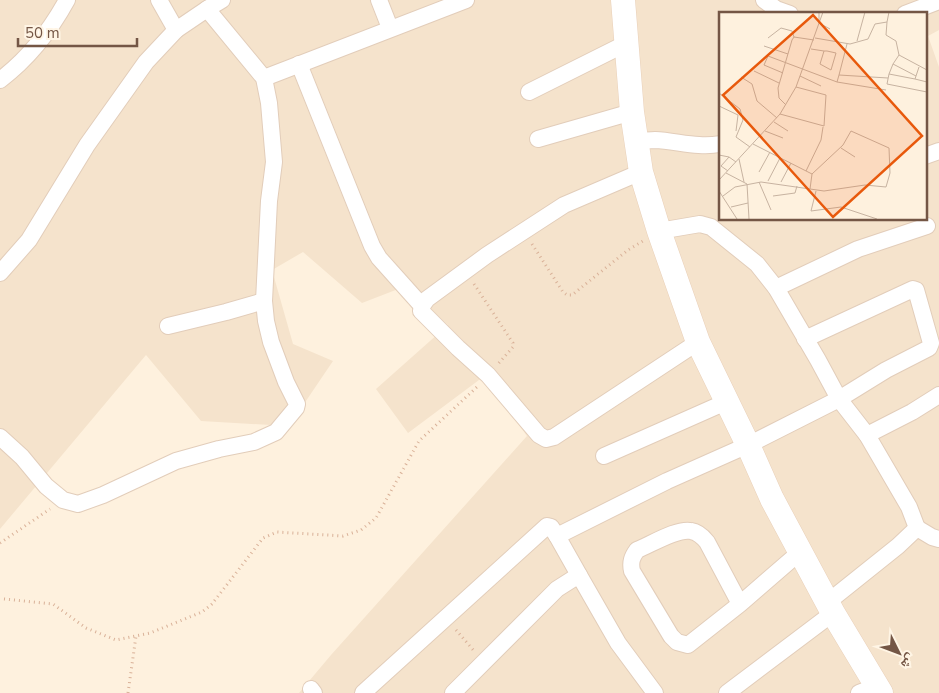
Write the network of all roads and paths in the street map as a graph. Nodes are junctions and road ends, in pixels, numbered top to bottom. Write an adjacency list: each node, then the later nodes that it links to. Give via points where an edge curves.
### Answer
1 (67, 0): 17 (street, via 44,37)
2 (159, 0): 13 (street)
3 (222, 0): 9 (street)
4 (379, 0): 12 (street)
5 (623, 0): 14 (street)
6 (764, 0): 10 (street)
7 (939, 1): 11 (street)
8 (457, 2): 12 (street)
9 (206, 9): 13 (street); 16 (street)
10 (784, 12)
11 (910, 12)
12 (390, 28): 15 (street)
13 (176, 30): 30 (street, via 146,62 88,145 29,240)
14 (626, 44): 18 (street); 19 (street)
15 (299, 64): 16 (street); 33 (street, via 372,246)
16 (264, 78): 32 (street, via 274,162)
17 (0, 80)
18 (529, 92)
19 (632, 112): 20 (street); 21 (street)
20 (538, 139)
21 (635, 142): 22 (street, via 654,140 689,145); 25 (street)
22 (719, 144)
23 (939, 151): 24 (street)
24 (926, 156)
25 (641, 172): 27 (street, via 564,205); 28 (street)
26 (927, 226): 31 (street, via 858,249)
27 (524, 231): 28 (path, via 567,295 572,295 628,250); 29 (street)
28 (658, 231): 31 (street, via 700,224 711,227 757,264); 36 (street)
29 (465, 271): 33 (street); 37 (path, via 513,343)
30 (0, 273)
31 (776, 288): 35 (street)
32 (264, 301): 34 (street); 45 (street, via 270,342 297,404 276,432 254,442 176,461 78,504)
33 (422, 306): 37 (street, via 422,314)
34 (168, 326)
35 (805, 338): 39 (street); 39 (street, via 916,290 931,342 929,348)
36 (698, 342): 37 (street, via 554,437 546,439); 40 (street)
37 (488, 376): 56 (path, via 419,441 376,518 361,530 343,536 277,532 263,538 212,604 202,612)
38 (939, 396): 41 (street)
39 (839, 399): 41 (street); 43 (street)
40 (726, 402): 43 (street); 44 (street)
41 (867, 435): 46 (street)
42 (0, 436): 45 (street)
43 (748, 445): 47 (street); 50 (street)
44 (604, 456)
45 (63, 500): 49 (path)
46 (918, 528): 48 (street); 54 (street)
47 (557, 536): 51 (street); 55 (street, via 547,526)
48 (939, 539)
49 (0, 543)
50 (800, 552): 53 (street); 54 (street)
51 (579, 575): 57 (street, via 557,588); 62 (street, via 618,643)
52 (4, 599): 56 (path, via 53,604 86,628 116,640)
53 (740, 604): 53 (street, via 708,542 691,531 680,531 637,550 630,563 677,642 688,644)
54 (830, 608): 58 (street); 63 (street)
55 (446, 618): 57 (path); 60 (street)
56 (136, 636): 59 (path)
57 (484, 662): 61 (street)
58 (876, 691)
59 (128, 693)
60 (363, 693)
61 (453, 693)
62 (655, 693)
63 (727, 693)

